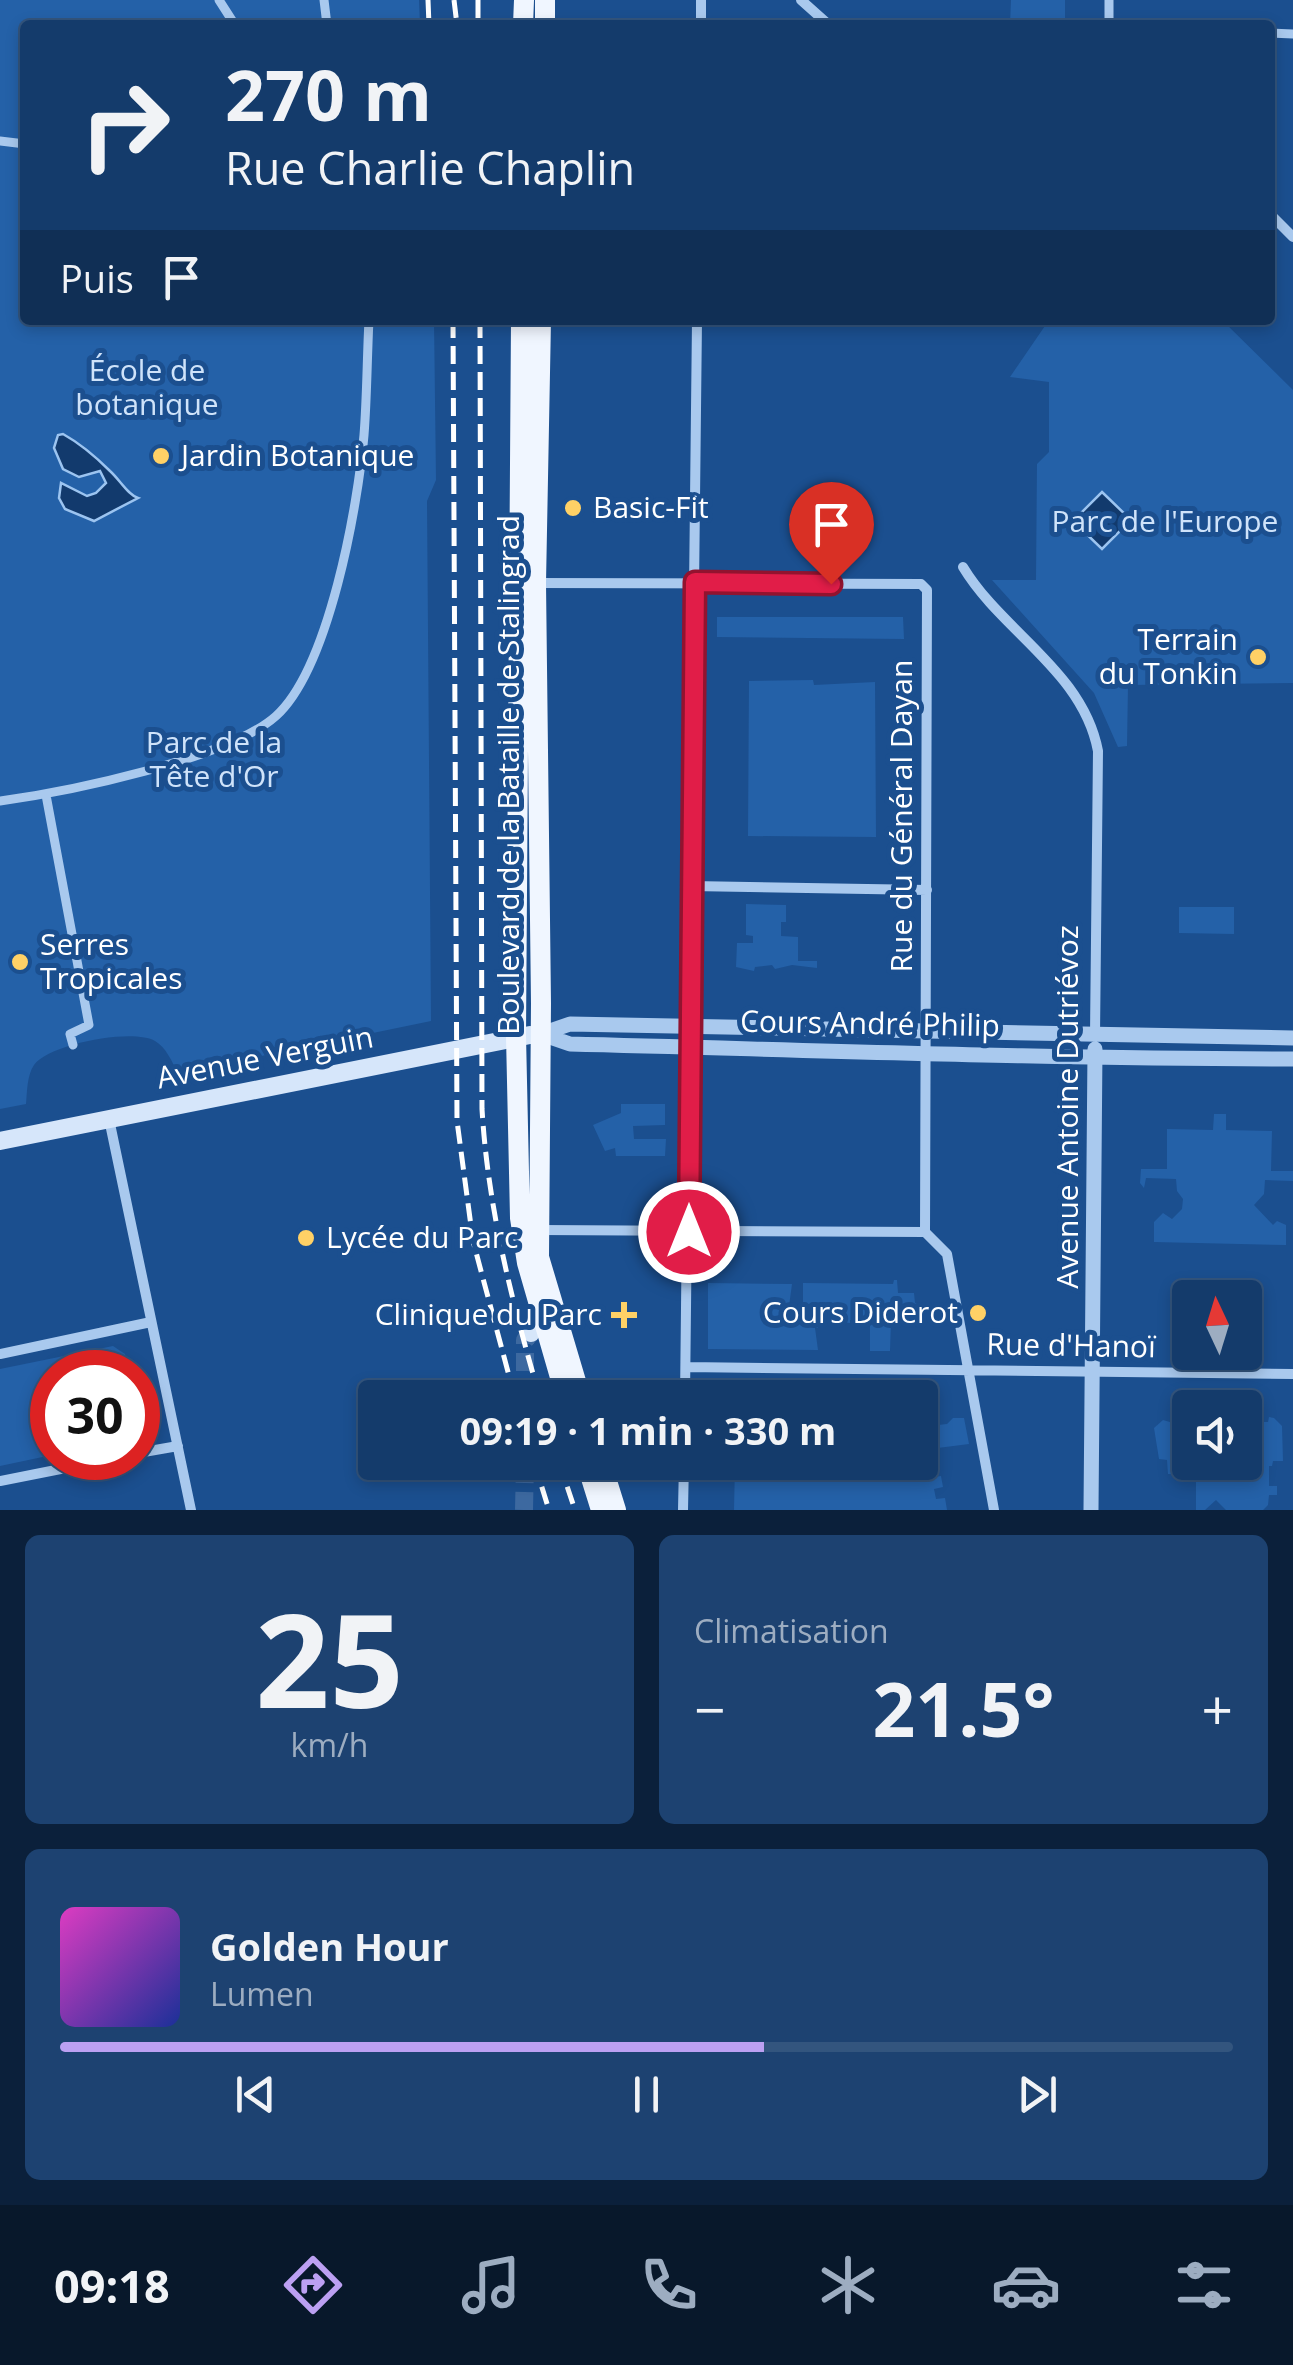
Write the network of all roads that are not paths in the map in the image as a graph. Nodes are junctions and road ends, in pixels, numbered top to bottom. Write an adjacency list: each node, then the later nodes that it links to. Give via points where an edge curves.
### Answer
1 (801, 0): 2 (street)
2 (823, 20)
3 (1275, 219): 4 (street)
4 (1293, 237)
5 (368, 325): 12 (street, via 364,438 346,540 322,639 302,680 278,714 249,734 197,755)
6 (521, 325): 10 (main road, Boulevard de la Bataille de Stalingrad)
7 (541, 325): 10 (main road, Boulevard de la Bataille de Stalingrad)
8 (697, 325): 11 (street)
9 (963, 567): 19 (street, Avenue Antoine Dutriévoz, via 1066,682 1092,727 1098,751)
10 (528, 582): 11 (street); 18 (main road, Boulevard de la Bataille de Stalingrad); 20 (main road, Boulevard de la Bataille de Stalingrad)
11 (695, 582): 14 (street); 15 (street, Rue du Général Dayan, via 920,584 927,590)
12 (46, 795): 13 (street); 22 (street, via 89,1025 70,1034)
13 (0, 801)
14 (690, 886): 15 (street); 16 (street)
15 (927, 890): 17 (street, Rue du Général Dayan)
16 (689, 1027): 17 (street, Cours André Philip); 18 (street, Cours André Philip, via 570,1024); 23 (street)
17 (925, 1032): 19 (street, Cours André Philip); 24 (street, Rue du Général Dayan)
18 (541, 1034): 20 (main road, Avenue Verguin); 23 (street, Cours André Philip, via 570,1044); 29 (main road, Boulevard de la Bataille de Stalingrad)
19 (1095, 1035): 21 (street, Cours André Philip); 25 (street, Avenue Antoine Dutriévoz)
20 (516, 1036): 27 (main road, Avenue Verguin); 32 (main road, Boulevard de la Bataille de Stalingrad, via 520,1218)
21 (1293, 1038)
22 (72, 1045)
23 (689, 1047): 24 (street, Cours André Philip); 30 (street)
24 (924, 1051): 25 (street, Cours André Philip); 31 (street, Rue du Général Dayan)
25 (1096, 1058): 26 (street, Cours André Philip); 38 (street, Avenue Antoine Dutriévoz)
26 (1293, 1059)
27 (109, 1118): 28 (main road, Avenue Verguin); 33 (street)
28 (0, 1141)
29 (539, 1230): 30 (street); 41 (main road, Boulevard de la Bataille de Stalingrad, via 539,1258)
30 (689, 1232): 31 (street); 36 (street)
31 (925, 1232): 37 (street, via 947,1254)
32 (541, 1312): 34 (main road); 40 (main road, Boulevard de la Bataille de Stalingrad)
33 (152, 1322): 35 (street); 43 (street)
34 (531, 1333)
35 (0, 1354)
36 (686, 1367): 37 (street, Rue d'Hanoï); 42 (street)
37 (968, 1370): 38 (street, Rue d'Hanoï); 54 (street)
38 (1094, 1372): 39 (street, Rue d'Hanoï); 55 (street, Avenue Antoine Dutriévoz)
39 (1293, 1374)
40 (561, 1380)
41 (575, 1380)
42 (686, 1380)
43 (178, 1446): 44 (street); 50 (street)
44 (160, 1449)
45 (30, 1475): 49 (street)
46 (592, 1480): 51 (main road)
47 (607, 1480): 52 (main road)
48 (684, 1480): 53 (street)
49 (0, 1481)
50 (191, 1510)
51 (601, 1510)
52 (616, 1510)
53 (683, 1510)
54 (994, 1510)
55 (1092, 1510)

